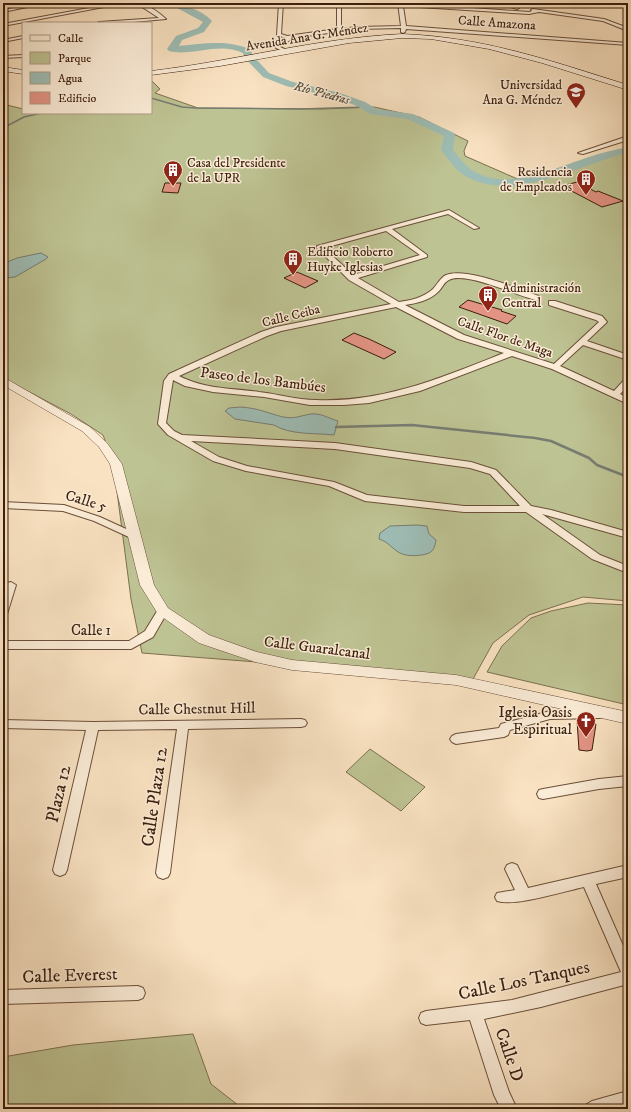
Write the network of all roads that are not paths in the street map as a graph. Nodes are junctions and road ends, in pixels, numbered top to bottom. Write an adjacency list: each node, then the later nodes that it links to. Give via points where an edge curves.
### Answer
1 (45, 3): 10 (street)
2 (123, 3): 13 (street)
3 (138, 3): 12 (street, via 164,19)
4 (281, 3): 17 (street, via 279,35)
5 (339, 3): 15 (street)
6 (499, 3): 11 (street)
7 (597, 3): 9 (street)
8 (400, 4): 11 (street, via 529,13); 14 (street)
9 (628, 6)
10 (3, 11)
11 (539, 11): 16 (street, via 604,20)
12 (116, 22)
13 (3, 25)
14 (404, 27): 15 (street, Calle Amazona); 18 (street); 21 (street, Calle Amazona)
15 (340, 30): 17 (street, Calle Amazona)
16 (628, 30)
17 (292, 36): 22 (street, via 278,46)
18 (403, 36): 22 (main road, Avenida Ana G. Méndez, via 337,41); 28 (main road, Avenida Ana G. Méndez, via 446,38 512,51)
19 (22, 37): 20 (street)
20 (3, 41)
21 (628, 44)
22 (285, 51): 27 (main road, Avenida Ana G. Méndez)
23 (22, 56): 24 (street)
24 (3, 57)
25 (3, 70): 26 (main road)
26 (22, 72)
27 (152, 73)
28 (628, 88)
29 (628, 138): 30 (street)
30 (581, 153)
31 (476, 228): 32 (street, via 450,212)
32 (387, 229): 33 (street, Calle Flor de Maga, via 319,247); 33 (street, via 425,256)
33 (352, 278): 36 (street, Calle Flor de Maga)
34 (536, 298): 36 (street, Calle Ceiba, via 468,276 455,275 442,281 424,298)
35 (552, 303): 37 (street, via 602,321)
36 (398, 306): 38 (street, Calle Flor de Maga, via 461,337); 41 (street, Calle Ceiba, via 269,332)
37 (582, 342): 39 (street); 40 (street)
38 (512, 353): 40 (street, Calle Flor de Maga); 41 (street, Paseo de los Bambúes, via 424,388 379,400 316,403 205,388 189,385)
39 (628, 358)
40 (555, 367): 44 (street, Calle Flor de Maga)
41 (172, 376): 46 (street, via 168,381 162,424)
42 (3, 380): 50 (street, Calle Guaralcanal, via 97,437 116,464)
43 (628, 381): 44 (street)
44 (615, 395): 45 (street, Calle Flor de Maga)
45 (628, 401)
46 (180, 438): 48 (street, via 216,459 246,468 332,484 365,498 464,509); 48 (street, via 335,446 471,464 493,472)
47 (3, 505): 50 (street, Calle 5, via 64,508 97,519)
48 (528, 509): 49 (street, via 548,512); 51 (street, via 596,557)
49 (628, 535)
50 (134, 536): 54 (street, Calle Guaralcanal, via 147,586)
51 (628, 570)
52 (11, 585): 53 (street)
53 (3, 611)
54 (163, 611): 55 (street, Calle 1, via 149,634 131,645); 56 (street, Calle Guaralcanal, via 204,639 255,657 292,665 456,680)
55 (3, 645)
56 (609, 714): 57 (street, Calle Guaralcanal); 62 (street, via 550,715 505,727 504,732)
57 (628, 718)
58 (301, 723): 60 (street, Calle Chestnut Hill)
59 (3, 724): 61 (street, Calle Chestnut Hill)
60 (183, 725): 61 (street, Calle Chestnut Hill); 68 (street, Calle Plaza 12)
61 (93, 726): 66 (street, Plaza 12)
62 (456, 739)
63 (628, 781): 64 (street)
64 (543, 794)
65 (512, 869): 70 (street)
66 (60, 870)
67 (628, 872): 69 (street)
68 (163, 873)
69 (588, 880): 70 (street); 72 (street)
70 (524, 895): 71 (street)
71 (502, 897)
72 (628, 973)
73 (628, 977): 76 (street, Calle Los Tanques, via 541,1000)
74 (138, 993): 75 (street, Calle Everest)
75 (3, 997)
76 (474, 1013): 77 (street, Calle Los Tanques); 79 (street, Calle D)
77 (426, 1018)
78 (628, 1099): 80 (street)
79 (509, 1109)
80 (592, 1109)

